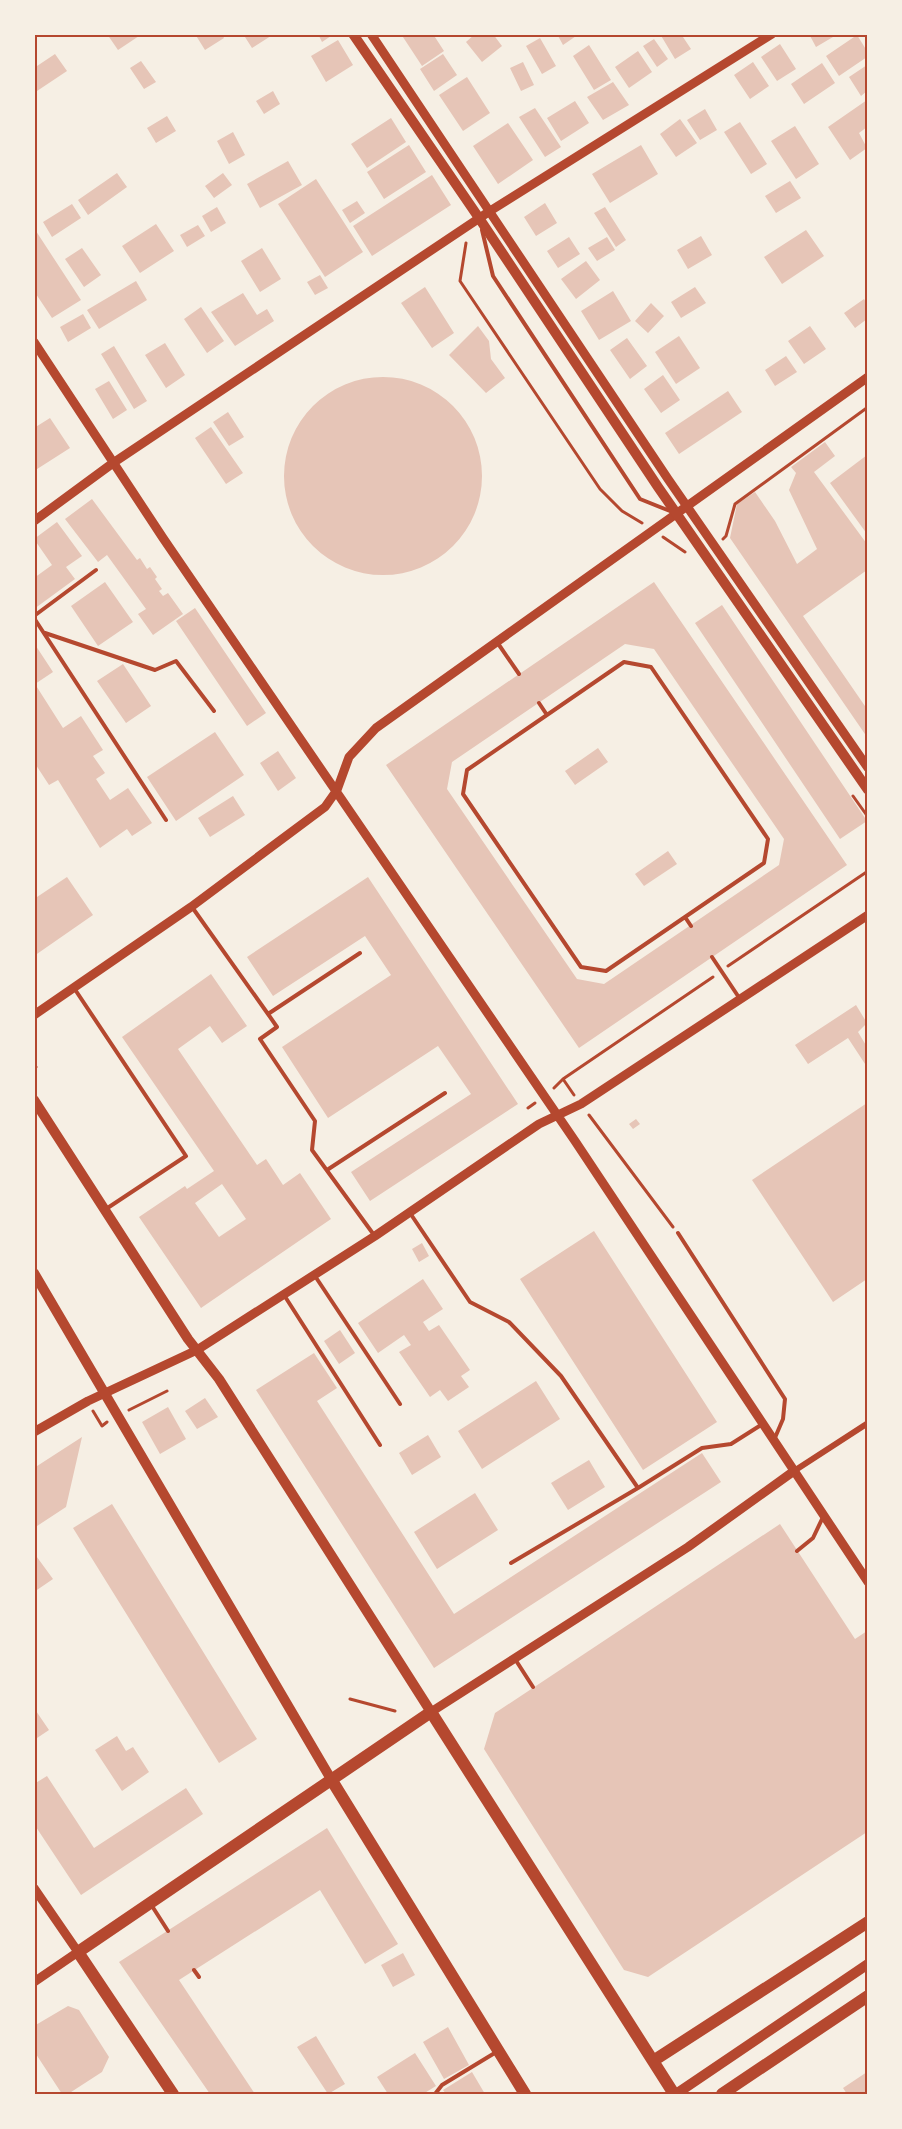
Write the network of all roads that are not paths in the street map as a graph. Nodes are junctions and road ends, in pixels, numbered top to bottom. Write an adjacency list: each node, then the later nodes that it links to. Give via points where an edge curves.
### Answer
1 (353, 34): 5 (main road)
2 (371, 34): 4 (street)
3 (772, 34): 4 (street)
4 (490, 211): 5 (street); 9 (street)
5 (479, 218): 8 (street); 10 (main road); 10 (lane, via 493,276 640,499)
6 (34, 342): 8 (street)
7 (867, 377): 9 (street)
8 (113, 462): 11 (street); 21 (street)
9 (687, 506): 10 (street); 20 (street)
10 (676, 514): 15 (street); 22 (main road)
11 (34, 521)
12 (96, 570): 13 (lane)
13 (34, 617): 14 (lane)
14 (44, 633): 18 (lane, via 155,670 176,661); 23 (lane)
15 (497, 641): 16 (lane); 21 (street, via 376,728 349,757)
16 (519, 674)
17 (539, 703): 19 (lane)
18 (214, 711)
19 (547, 715): 26 (lane, via 624,662 651,667 658,677 768,839 764,863); 26 (lane, via 467,770 463,794 580,967 606,971)
20 (867, 768)
21 (337, 790): 24 (street, via 325,807); 36 (street)
22 (867, 790)
23 (165, 820)
24 (191, 907): 30 (street); 32 (lane)
25 (867, 915): 31 (street)
26 (685, 917): 27 (lane)
27 (691, 926)
28 (360, 953): 32 (lane)
29 (712, 957): 31 (lane)
30 (74, 987): 33 (street); 38 (lane, via 186,1156)
31 (740, 999): 36 (street, via 581,1104)
32 (268, 1014): 37 (lane, via 277,1027 260,1039 315,1121 312,1150)
33 (34, 1015)
34 (445, 1093): 37 (lane)
35 (34, 1100): 38 (main road)
36 (557, 1114): 39 (street); 49 (street)
37 (327, 1170): 41 (lane)
38 (105, 1209): 45 (main road)
39 (410, 1212): 41 (street); 54 (lane, via 470,1302 509,1322 561,1376)
40 (678, 1233): 51 (lane, via 784,1399 783,1419)
41 (375, 1236): 43 (street)
42 (34, 1273): 46 (main road)
43 (314, 1275): 44 (street); 47 (lane)
44 (284, 1295): 45 (street); 52 (lane)
45 (197, 1350): 46 (street); 61 (main road)
46 (106, 1393): 50 (street); 62 (main road)
47 (400, 1404)
48 (867, 1423): 53 (street)
49 (763, 1424): 51 (street); 54 (lane, via 731,1444 702,1448)
50 (34, 1432)
51 (774, 1440): 53 (street)
52 (380, 1445)
53 (794, 1472): 55 (street); 59 (street, via 688,1547)
54 (638, 1488): 57 (lane)
55 (824, 1516): 56 (lane, via 813,1538); 58 (street)
56 (796, 1551)
57 (511, 1563)
58 (867, 1582)
59 (515, 1658): 60 (lane); 61 (street)
60 (533, 1687)
61 (431, 1712): 62 (main road); 74 (main road)
62 (331, 1779): 64 (main road); 73 (main road)
63 (34, 1888): 67 (street)
64 (150, 1903): 66 (lane); 67 (main road)
65 (867, 1922): 74 (main road)
66 (168, 1931)
67 (78, 1952): 71 (street); 75 (main road)
68 (867, 1964): 78 (main road)
69 (194, 1970): 70 (lane)
70 (199, 1977)
71 (34, 1982)
72 (867, 1996): 79 (main road)
73 (498, 2051): 76 (lane, via 442,2085); 77 (main road)
74 (653, 2061): 78 (main road)
75 (173, 2094)
76 (435, 2094)
77 (525, 2094)
78 (675, 2094)
79 (722, 2094)

